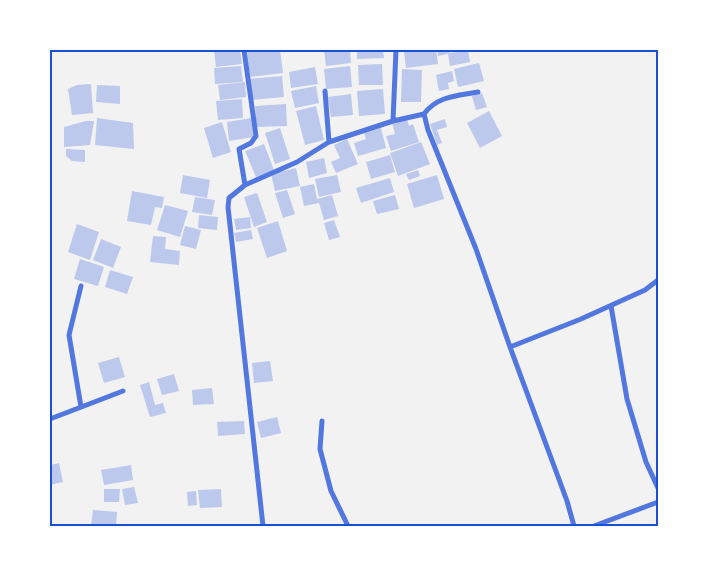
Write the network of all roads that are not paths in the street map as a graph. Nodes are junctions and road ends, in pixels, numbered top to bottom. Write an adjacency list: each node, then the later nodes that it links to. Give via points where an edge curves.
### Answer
1 (244, 50): 8 (street, via 256,136 251,143 239,149)
2 (396, 50): 6 (street)
3 (325, 90): 7 (street)
4 (478, 92): 5 (street, via 439,100)
5 (424, 114): 6 (street); 12 (street)
6 (393, 121): 7 (street)
7 (329, 142): 8 (street, via 296,162)
8 (245, 184): 19 (street, via 229,198 228,207)
9 (658, 280): 11 (street)
10 (81, 286): 14 (street, via 69,334)
11 (611, 306): 12 (street); 17 (street, via 627,399 646,462)
12 (510, 347): 21 (street)
13 (123, 391): 14 (street)
14 (80, 407): 15 (street)
15 (50, 419)
16 (322, 421): 20 (street, via 320,449 331,491)
17 (658, 488)
18 (658, 502): 22 (street)
19 (263, 526)
20 (348, 526)
21 (574, 526)
22 (594, 526)

